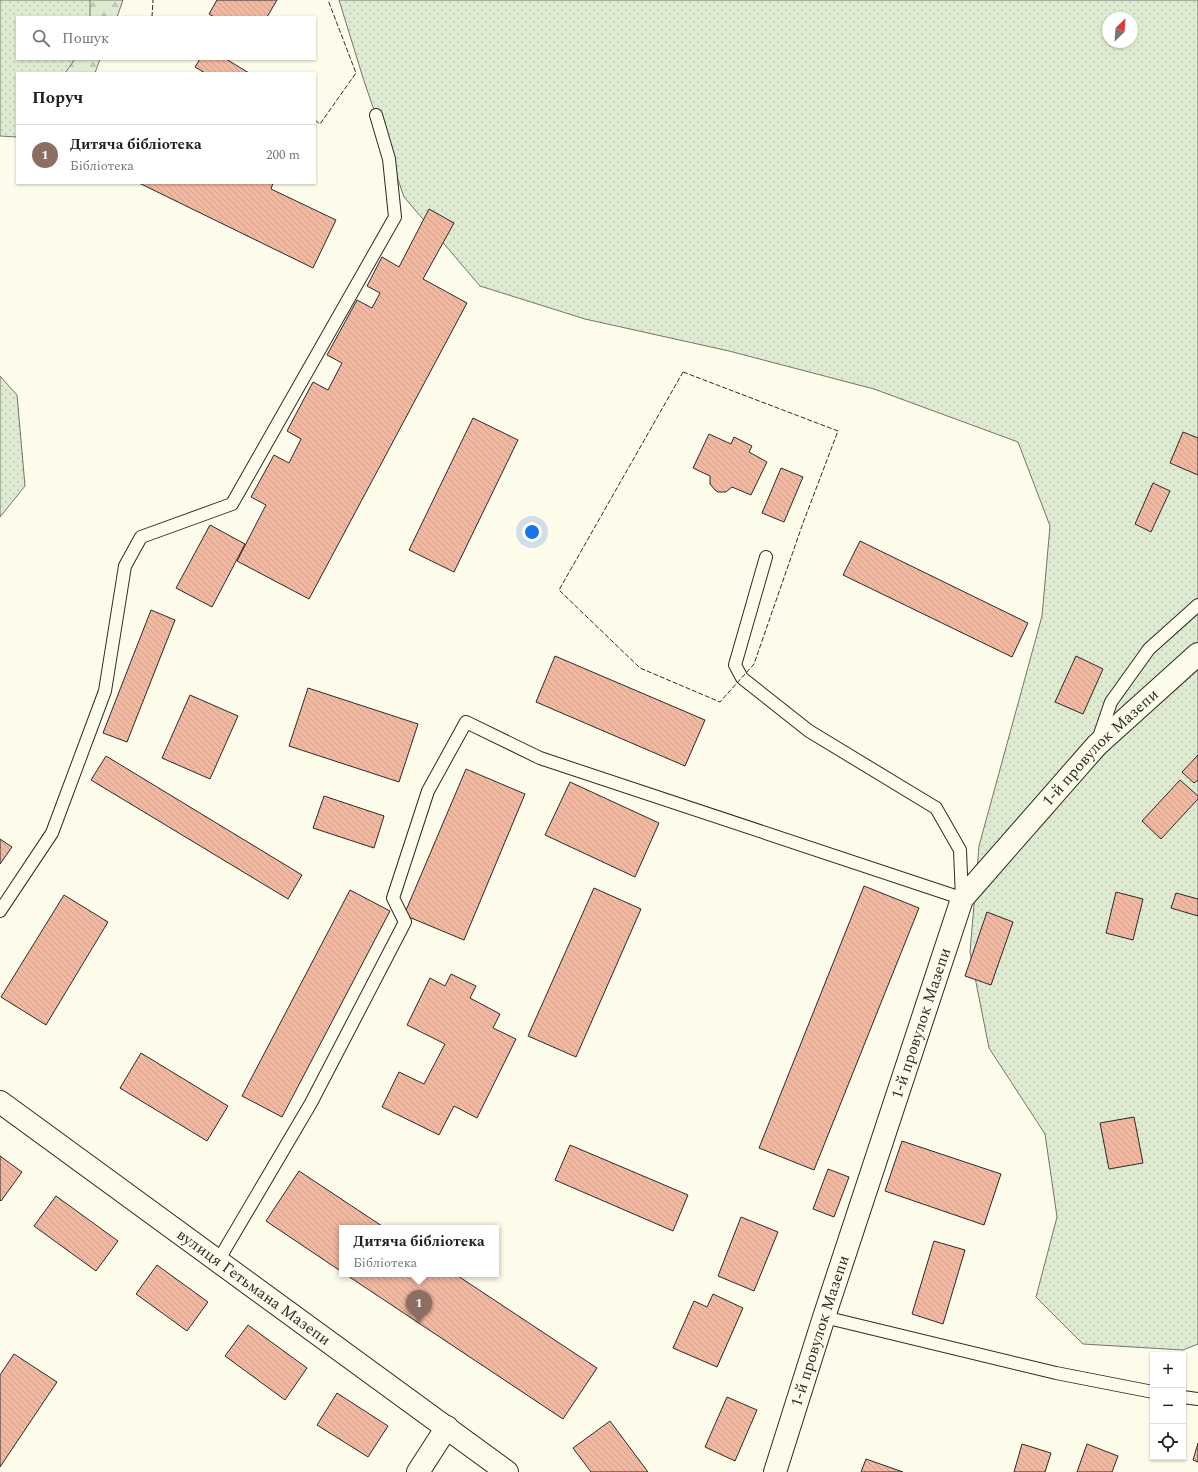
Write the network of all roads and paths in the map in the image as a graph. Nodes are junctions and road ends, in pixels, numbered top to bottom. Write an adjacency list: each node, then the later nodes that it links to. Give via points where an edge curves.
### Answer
1 (376, 115): 7 (lane, via 389,159 394,217 232,504 141,537 125,566 104,691 52,833)
2 (766, 556): 6 (lane, via 735,665 742,678 809,731 936,808 960,850)
3 (1198, 605): 5 (lane, via 1149,649 1111,702)
4 (1198, 654): 5 (street, 1-й провулок Мазепи)
5 (1097, 745): 6 (street, 1-й провулок Мазепи)
6 (965, 900): 9 (lane, via 540,758 466,722 428,791 393,898 405,922 311,1103); 10 (street, 1-й провулок Мазепи)
7 (0, 911)
8 (0, 1102): 9 (street, вулиця Гетьмана Мазепи)
9 (218, 1261): 14 (street, вулиця Гетьмана Мазепи)
10 (824, 1317): 11 (lane, via 1056,1373); 17 (street, 1-й провулок Мазепи)
11 (1150, 1391)
12 (1186, 1397): 13 (lane)
13 (1198, 1399)
14 (447, 1427): 15 (street); 16 (street, вулиця Гетьмана Мазепи)
15 (418, 1472)
16 (507, 1472)
17 (775, 1472)

